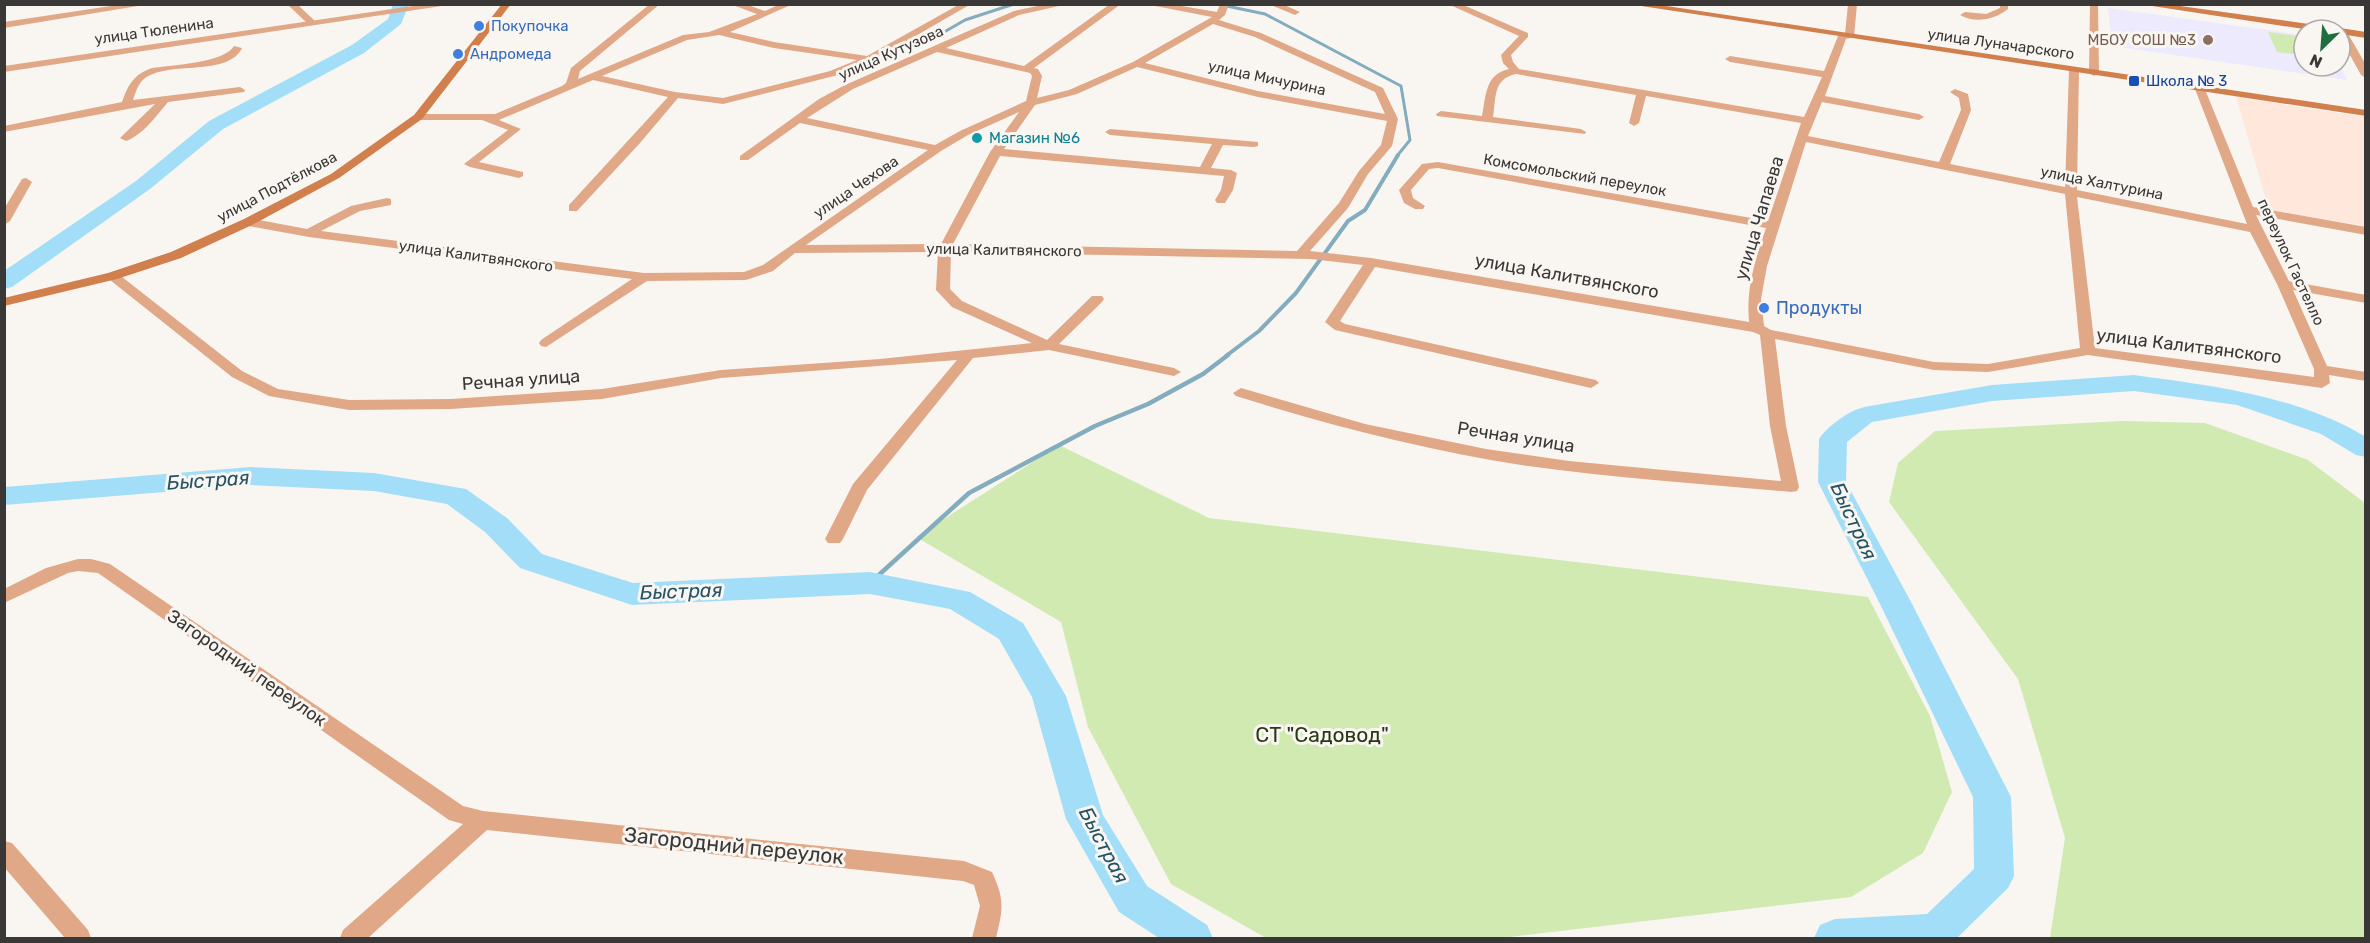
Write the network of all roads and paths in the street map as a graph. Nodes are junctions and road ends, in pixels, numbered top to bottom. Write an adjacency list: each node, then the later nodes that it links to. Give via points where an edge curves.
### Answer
1 (146, 4): 19 (street)
2 (291, 4): 24 (street)
3 (451, 4): 24 (street, улица Тюленина)
4 (507, 4): 55 (main road, улица Подтёлкова)
5 (656, 4): 43 (street, via 575,70)
6 (734, 4): 22 (street)
7 (789, 4): 22 (street)
8 (967, 4): 32 (street, улица Кутузова)
9 (1064, 4): 30 (street, улица Кутузова, via 1017,13)
10 (1117, 4): 36 (street)
11 (1149, 4): 21 (street)
12 (1272, 4): 20 (street)
13 (1452, 4): 38 (street, via 1525,35 1506,55)
14 (1632, 4): 28 (main road, улица Луначарского)
15 (1853, 4): 28 (street, улица Чапаева)
16 (2004, 4): 23 (street, via 2004,9 1987,17)
17 (2094, 4): 39 (street)
18 (2143, 4): 26 (main road)
19 (106, 8): 25 (street)
20 (1295, 12)
21 (1219, 13): 34 (street); 58 (street, via 1379,90)
22 (763, 14): 27 (street)
23 (1965, 15)
24 (311, 22): 35 (street, улица Тюленина)
25 (4, 25)
26 (2292, 25)
27 (719, 32): 32 (street, via 774,45); 42 (street, via 686,37)
28 (1846, 36): 37 (main road, улица Луначарского); 40 (street, улица Чапаева)
29 (237, 48): 51 (street, via 234,54 220,60 144,75 134,82)
30 (938, 49): 36 (street); 60 (street, улица Кутузова, via 849,87)
31 (2352, 50): 41 (street)
32 (869, 59): 48 (street, улица Кутузова, via 834,73 723,101)
33 (1730, 59): 40 (street)
34 (1136, 64): 52 (street, via 1073,92); 58 (street, улица Мичурина, via 1258,94)
35 (4, 69)
36 (1026, 69): 52 (street, via 1037,76)
37 (2074, 70): 39 (main road, улица Луначарского); 77 (street)
38 (1516, 71): 47 (street); 59 (street, via 1501,74 1494,82)
39 (2094, 73): 44 (main road, улица Луначарского)
40 (1828, 75): 49 (street, улица Чапаева)
41 (2366, 75)
42 (592, 77): 43 (street); 48 (street, улица Кутузова)
43 (571, 85): 56 (street, via 498,117)
44 (2200, 88): 53 (main road, улица Луначарского); 82 (street, переулок Гастелло)
45 (240, 90): 50 (street)
46 (1955, 92): 73 (street, via 1964,96 1966,110)
47 (1642, 93): 61 (street); 62 (street)
48 (675, 95): 81 (street)
49 (1819, 99): 57 (street); 61 (street, улица Чапаева)
50 (164, 100): 51 (street); 66 (street)
51 (127, 104): 63 (street)
52 (1031, 104): 70 (street, улица Чехова); 71 (street)
53 (2366, 113)
54 (1441, 114): 59 (street)
55 (418, 117): 56 (street); 84 (main road, улица Подтёлкова, via 335,176)
56 (484, 117): 75 (street, via 516,129 470,164)
57 (1919, 117)
58 (1393, 119): 91 (street, via 1386,146)
59 (1487, 119): 65 (street)
60 (798, 120): 70 (street, улица Чехова); 72 (street, улица Кутузова)
61 (1807, 121): 67 (street, улица Чапаева)
62 (1634, 123)
63 (4, 129)
64 (1110, 132): 68 (street)
65 (1581, 132)
66 (126, 138)
67 (1802, 138): 73 (street, улица Халтурина); 85 (street, улица Чапаева)
68 (1219, 141): 69 (street); 74 (street)
69 (1254, 144)
70 (937, 149): 90 (street, улица Чехова)
71 (996, 152): 74 (street); 89 (street)
72 (744, 158)
73 (1943, 167): 77 (street, улица Халтурина)
74 (1203, 171): 78 (street, via 1231,173)
75 (519, 174)
76 (26, 182): 83 (street)
77 (2071, 194): 86 (street, улица Халтурина); 102 (street)
78 (1221, 200)
79 (387, 202): 88 (street, via 346,210)
80 (1419, 206): 85 (street, Комсомольский переулок, via 1408,200 1405,190 1426,166 1438,165)
81 (573, 208)
82 (2248, 210): 86 (street, переулок Гастелло); 87 (street)
83 (4, 221)
84 (248, 222): 88 (street, улица Калитвянского); 93 (main road, улица Подтёлкова, via 176,255)
85 (1773, 226): 99 (street, улица Чапаева, via 1754,299)
86 (2255, 229): 95 (street, переулок Гастелло)
87 (2366, 231)
88 (309, 233): 94 (street, улица Калитвянского)
89 (945, 248): 90 (street, улица Калитвянского); 91 (street, улица Калитвянского); 101 (street, via 943,290 957,304)
90 (792, 249): 94 (street, улица Калитвянского, via 768,268 746,276)
91 (1305, 255): 92 (street, улица Калитвянского)
92 (1367, 261): 99 (street, улица Калитвянского); 107 (street, via 1332,322 1340,327)
93 (112, 276): 98 (main road, улица Подтёлкова); 103 (street, Речная улица, via 237,374 274,393 349,405 451,404 602,394 720,374)
94 (644, 277): 100 (street)
95 (2284, 284): 97 (street); 105 (street, переулок Гастелло)
96 (1097, 299): 101 (street)
97 (2366, 299)
98 (4, 302)
99 (1762, 331): 102 (street, улица Калитвянского, via 1934,366 1988,368); 109 (street, улица Чапаева)
100 (546, 343)
101 (1049, 346): 103 (street, Речная улица); 104 (street, Речная улица)
102 (2088, 351): 105 (street, улица Калитвянского)
103 (969, 354): 110 (street, via 859,488)
104 (1174, 372)
105 (2322, 376): 106 (street, улица Калитвянского)
106 (2366, 377)
107 (1591, 383)
108 (1241, 393): 109 (street, Речная улица, via 1304,413 1458,449 1568,465)
109 (1791, 487)
110 (834, 539)
111 (4, 597): 112 (street, Загородний переулок, via 67,566 88,563 104,568 457,814)
112 (483, 820): 115 (street); 116 (street, Загородний переулок, via 964,871 984,879 992,906)
113 (4, 850): 114 (street)
114 (79, 939)
115 (352, 939)
116 (984, 939)

